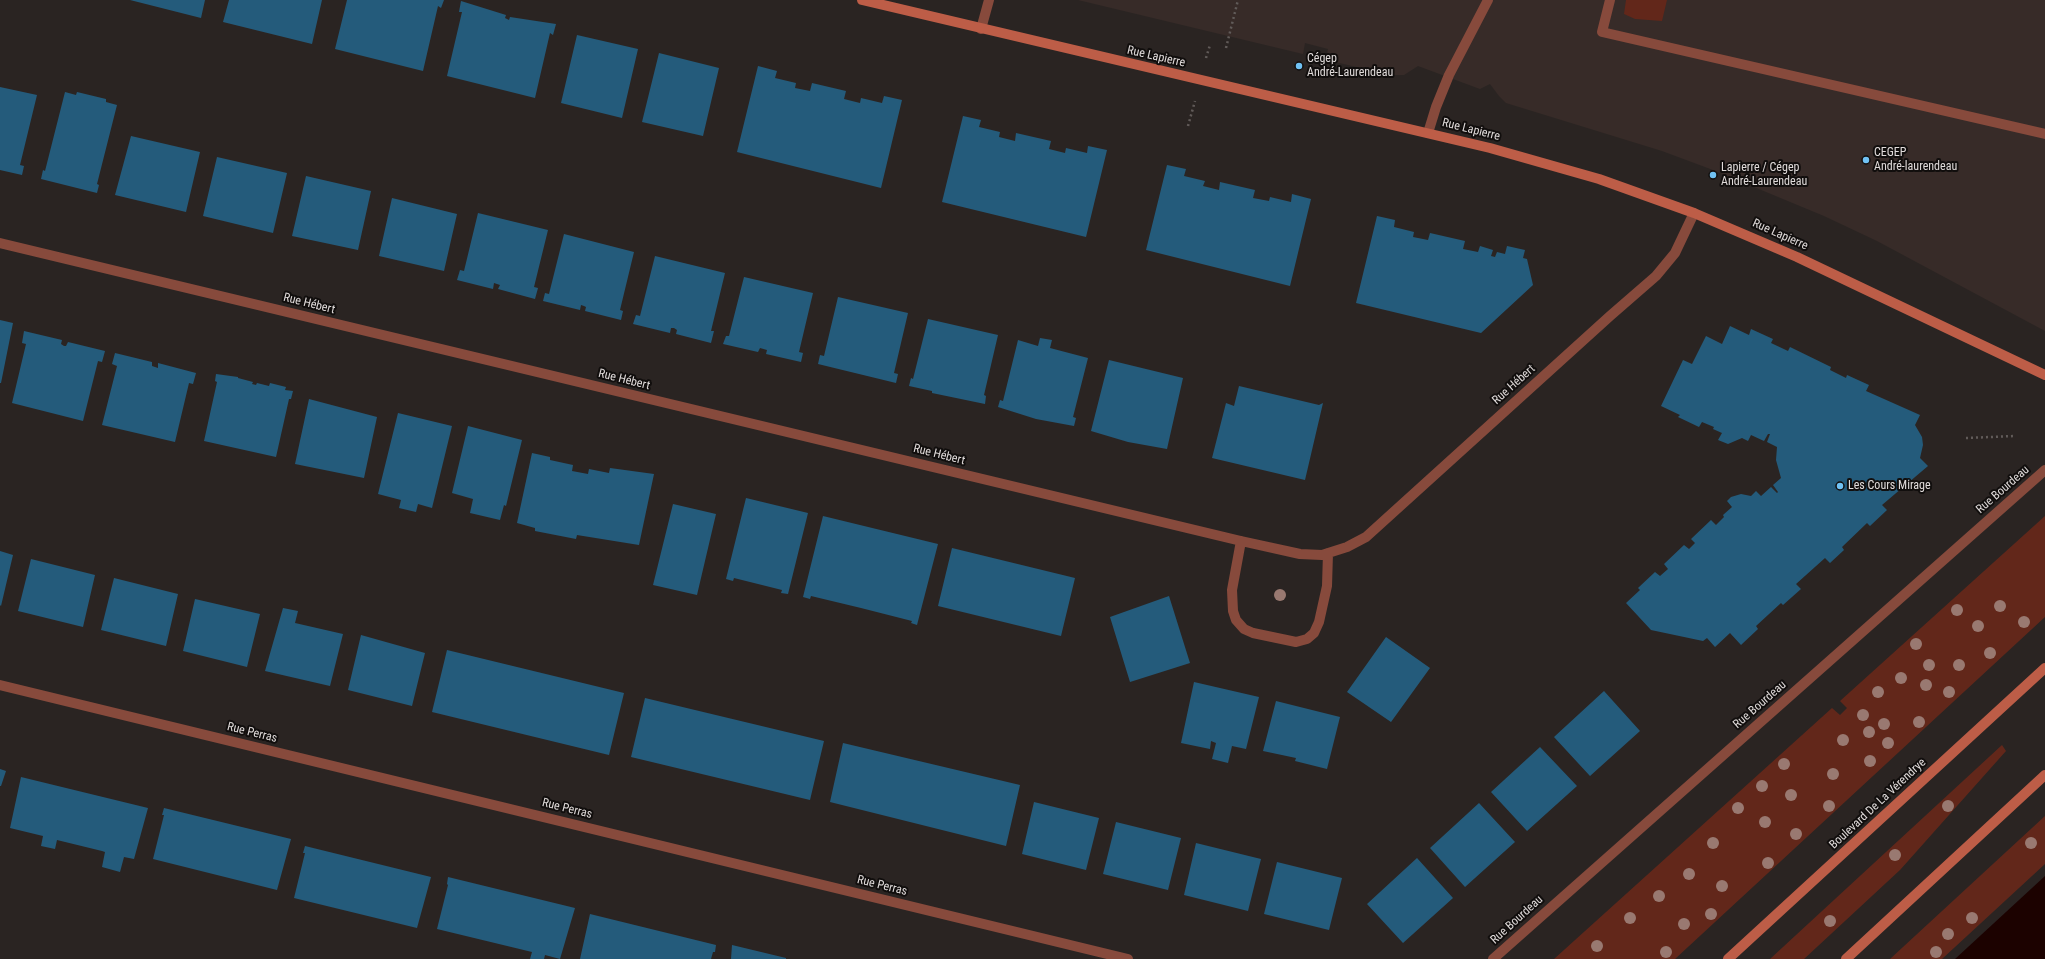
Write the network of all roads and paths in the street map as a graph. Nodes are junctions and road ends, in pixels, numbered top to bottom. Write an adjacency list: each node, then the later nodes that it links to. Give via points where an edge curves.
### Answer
1 (862, 0): 6 (street, Rue Lapierre)
2 (989, 0): 6 (street)
3 (1238, 0): 7 (path)
4 (1488, 0): 8 (street, via 1449,75)
5 (1610, 0): 9 (street, via 1602,32)
6 (981, 29): 8 (street, Rue Lapierre)
7 (1226, 48)
8 (1428, 133): 10 (street, Rue Lapierre, via 1592,177)
9 (2045, 134)
10 (1694, 213): 12 (street, Rue Lapierre, via 1797,257); 17 (street, Rue Hébert, via 1675,253 1656,276 1366,538)
11 (0, 243): 16 (street, Rue Hébert)
12 (2045, 375)
13 (2015, 436): 14 (path)
14 (1966, 438)
15 (2045, 470): 22 (street, Rue Bourdeau)
16 (1241, 542): 17 (street, Rue Hébert, via 1300,554); 17 (street, via 1232,590 1236,620 1244,629 1253,633 1296,642 1307,639 1314,633 1319,622 1327,586)
17 (1328, 553)
18 (2045, 668): 23 (street, Boulevard De La Vérendrye)
19 (0, 685): 21 (street, Rue Perras)
20 (2045, 775): 24 (street)
21 (1128, 959)
22 (1493, 959)
23 (1728, 959)
24 (1846, 959)

